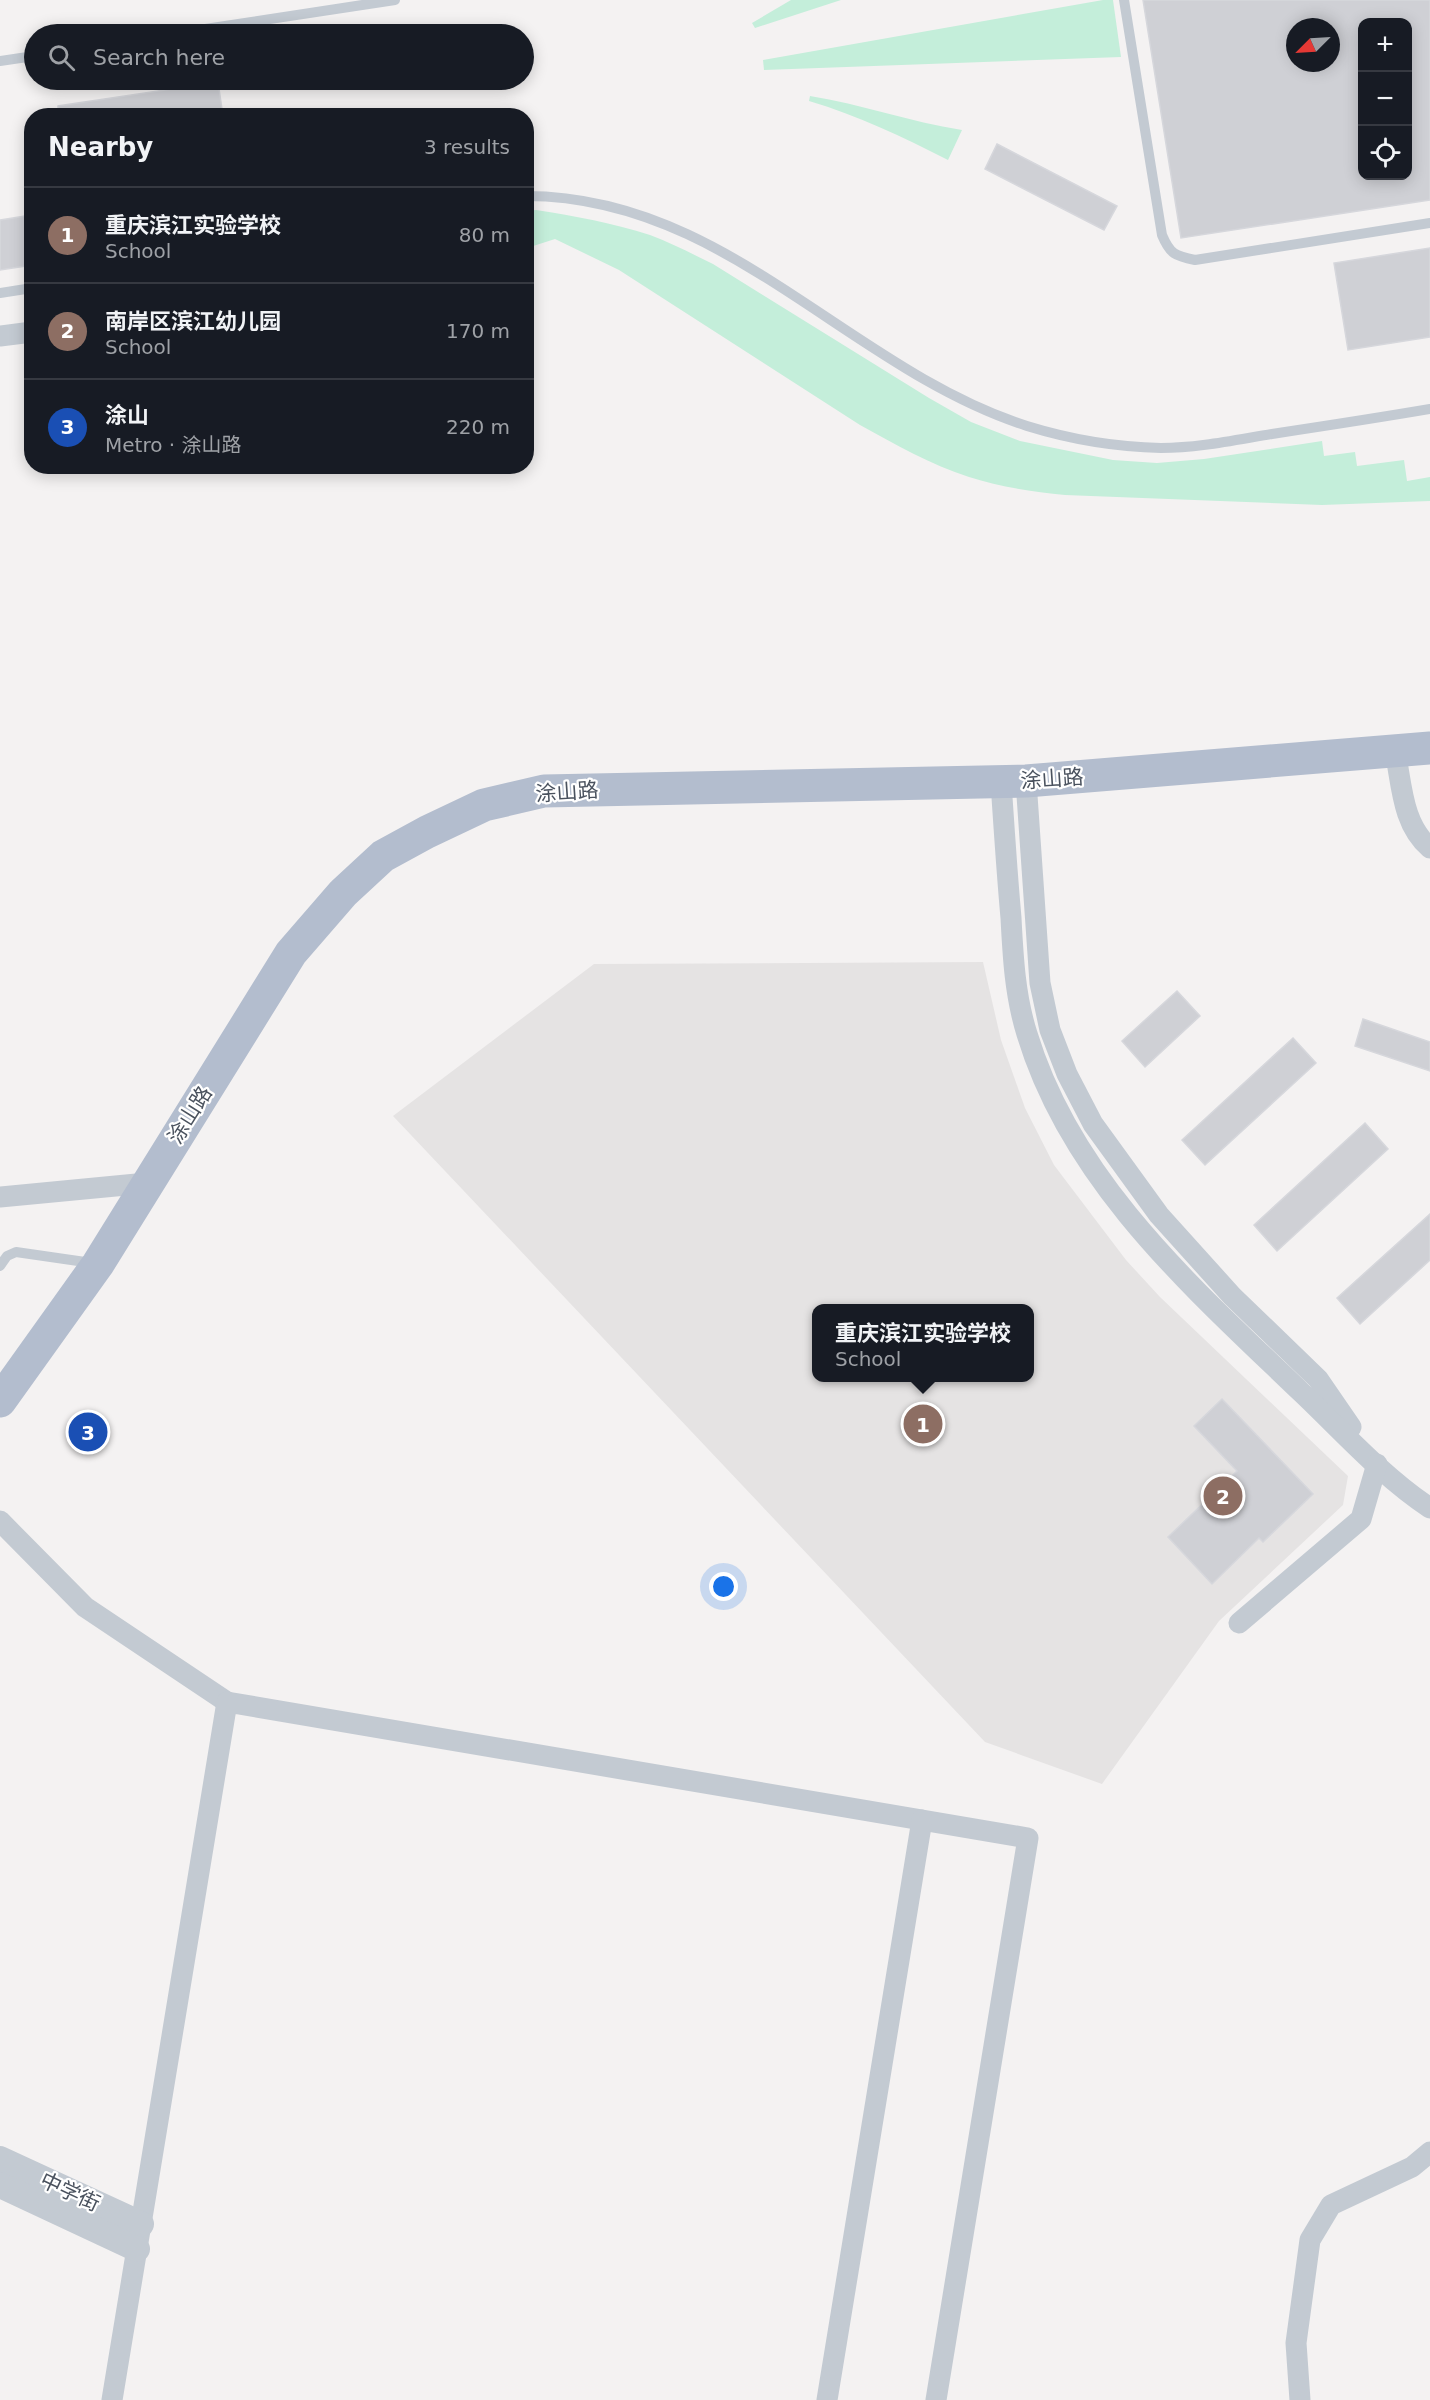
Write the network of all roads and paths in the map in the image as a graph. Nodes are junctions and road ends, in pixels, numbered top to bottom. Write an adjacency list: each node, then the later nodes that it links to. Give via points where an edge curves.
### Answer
1 (395, 0): 3 (lane)
2 (1124, 0): 7 (lane, via 1162,235 1168,250 1195,260)
3 (238, 24)
4 (24, 57): 5 (lane)
5 (0, 61)
6 (534, 197): 12 (lane, via 579,200 674,227 728,254 938,387 1029,427 1116,444 1160,448 1204,445)
7 (1430, 223)
8 (24, 289): 9 (lane)
9 (0, 293)
10 (24, 333): 11 (street)
11 (0, 336)
12 (1430, 409)
13 (1430, 748): 14 (main road, 涂山路)
14 (1395, 751): 15 (main road, 涂山路); 16 (street, via 1406,811 1420,839)
15 (1013, 782): 17 (main road, 涂山路, via 543,791 484,805 383,856 343,893 291,953); 22 (street, via 1040,983 1050,1030 1066,1074 1093,1124 1159,1215 1232,1296 1318,1379)
16 (1430, 848)
17 (147, 1183): 18 (street); 19 (main road, 涂山路)
18 (0, 1197)
19 (98, 1264): 20 (lane, via 16,1252); 21 (main road, 涂山路)
20 (0, 1266)
21 (0, 1401)
22 (1377, 1464): 23 (street); 25 (street, via 1361,1519)
23 (1430, 1508)
24 (0, 1521): 26 (street, via 85,1607)
25 (1239, 1623)
26 (226, 1702): 27 (street); 31 (street)
27 (922, 1820): 33 (street); 34 (street, via 1028,1838)
28 (1430, 2152): 35 (street, via 1412,2167 1331,2205 1310,2240 1296,2343)
29 (0, 2159): 31 (street, 中学街)
30 (0, 2185): 31 (street, 中学街)
31 (139, 2236): 32 (street)
32 (112, 2400)
33 (827, 2400)
34 (936, 2400)
35 (1300, 2400)

